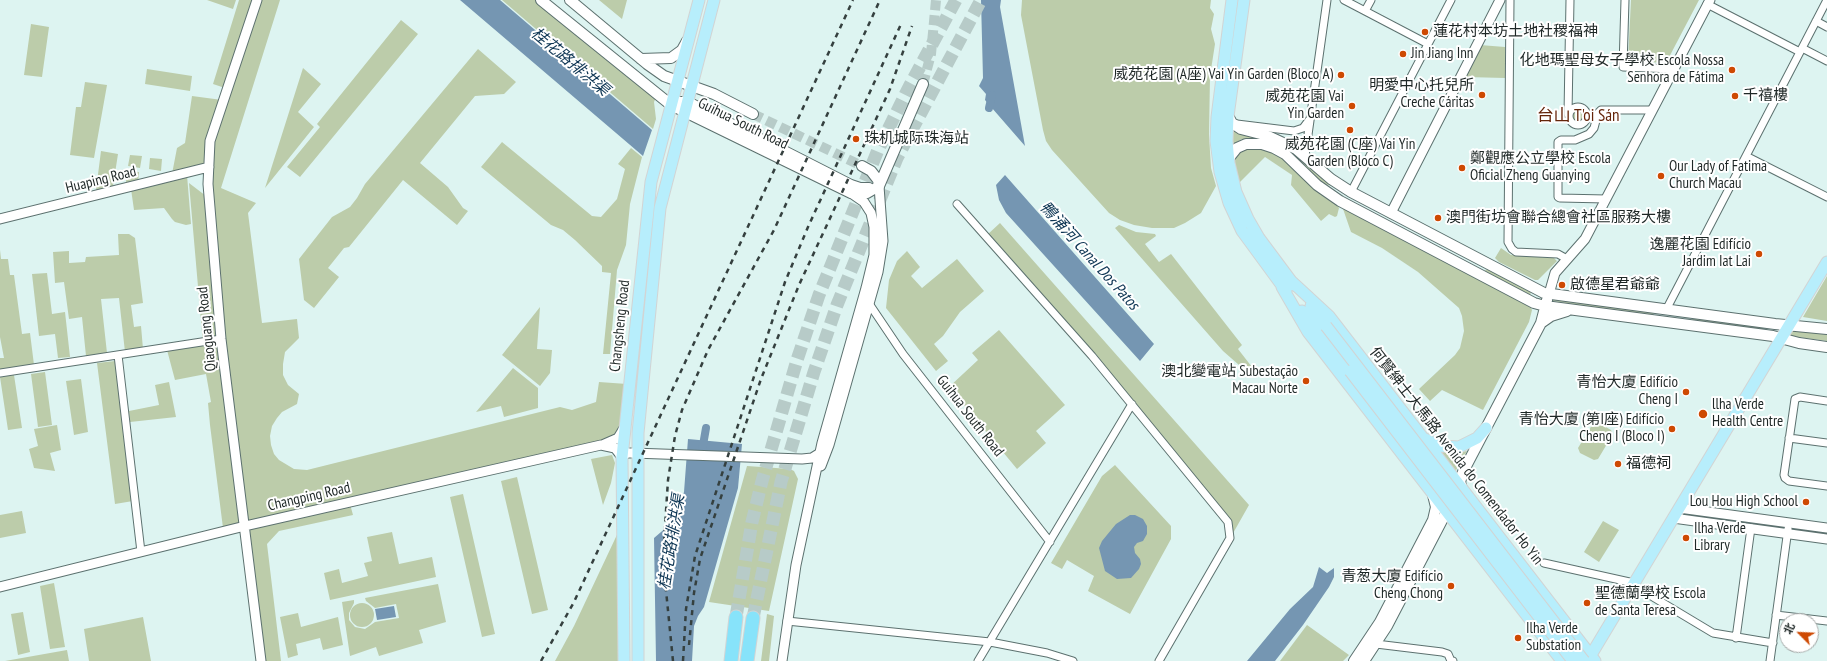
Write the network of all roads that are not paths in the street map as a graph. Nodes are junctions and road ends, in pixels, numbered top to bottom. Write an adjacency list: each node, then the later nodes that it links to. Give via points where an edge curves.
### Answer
1 (257, 0): 43 (street, Qiaoguang Road, via 210,141)
2 (541, 0): 30 (main road, Guihua South Road)
3 (570, 0): 24 (main road, Guihua South Road)
4 (699, 0): 21 (main road, Changsheng Road)
5 (714, 0): 29 (main road, Changsheng Road)
6 (1244, 0): 37 (main road, 何賢紳士大馬路 Avenida do Comendador Ho Yin)
7 (1327, 0): 35 (street)
8 (1344, 0): 18 (street)
9 (1371, 0): 18 (street)
10 (1451, 0): 22 (street)
11 (1500, 0): 51 (street)
12 (1510, 0): 54 (street, via 1508,242 1516,252 1558,254)
13 (1570, 0): 34 (street)
14 (1626, 0): 26 (street, via 1623,68)
15 (1827, 0): 19 (street)
16 (1233, 2): 58 (main road, 何賢紳士大馬路 Avenida do Comendador Ho Yin, via 1217,117 1219,165 1226,195 1238,224 1250,244)
17 (1708, 2): 23 (street); 26 (street)
18 (1365, 11): 22 (street)
19 (1816, 22): 20 (street); 23 (street)
20 (1827, 27)
21 (690, 36): 24 (main road, via 682,50 671,58); 27 (main road, Changsheng Road)
22 (1428, 44): 46 (street)
23 (1801, 50): 25 (street); 40 (street)
24 (641, 59): 27 (main road, Guihua South Road)
25 (1827, 61)
26 (1673, 69): 32 (street)
27 (677, 82): 29 (main road, Guihua South Road); 30 (main road, Changsheng Road)
28 (923, 84): 42 (main road)
29 (692, 86): 31 (main road, Changsheng Road); 33 (main road, Guihua South Road)
30 (671, 105): 31 (main road, Guihua South Road); 82 (main road, Changsheng Road, via 651,182)
31 (687, 107): 44 (main road, via 851,185 863,189); 47 (main road, Guihua South Road); 86 (main road, Changsheng Road, via 660,208)
32 (1652, 110): 36 (street, via 1603,109 1599,111); 49 (street)
33 (753, 114)
34 (1568, 114): 38 (street, via 1569,120 1576,125); 38 (street, via 1574,107 1580,107 1587,113)
35 (1310, 117): 37 (street, via 1306,126 1297,131); 39 (street)
36 (1597, 118): 38 (street); 49 (street, via 1594,128 1582,138 1558,142 1556,194 1560,198)
37 (1230, 119): 39 (main road, via 1241,129 1278,140); 41 (main road, 何賢紳士大馬路 Avenida do Comendador Ho Yin)
38 (1586, 120)
39 (1305, 156): 46 (main road)
40 (1746, 156): 48 (street); 59 (street)
41 (1228, 158): 45 (main road, via 1236,148 1244,144 1258,143 1270,146 1285,154); 58 (main road, 何賢紳士大馬路 Avenida do Comendador Ho Yin, via 1236,192 1248,219)
42 (888, 164): 44 (main road); 44 (main road, via 877,170 863,166 875,176)
43 (208, 167): 52 (street, Huaping Road); 75 (street, Qiaoguang Road)
44 (879, 186): 47 (main road, via 863,194); 62 (street, via 883,241)
45 (1323, 189): 46 (main road); 53 (main road, via 1345,204)
46 (1351, 192): 51 (main road)
47 (851, 193): 61 (street, Guihua South Road, via 867,205 874,227 874,255)
48 (1827, 197)
49 (1606, 199): 54 (street, via 1585,239)
50 (957, 204): 81 (street)
51 (1391, 213): 53 (main road, via 1391,220 1396,224 1430,242); 55 (main road)
52 (0, 219)
53 (1445, 256): 57 (main road)
54 (1567, 259): 60 (street, via 1555,273)
55 (1482, 261): 57 (main road); 60 (main road)
56 (1827, 262): 70 (main road)
57 (1476, 272): 63 (main road, via 1534,303)
58 (1286, 283): 72 (main road, 何賢紳士大馬路 Avenida do Comendador Ho Yin); 79 (main road, 何賢紳士大馬路 Avenida do Comendador Ho Yin, via 1329,316); 83 (main road, 何賢紳士大馬路 Avenida do Comendador Ho Yin, via 1308,332)
59 (1675, 292): 66 (street); 67 (street)
60 (1549, 294): 63 (main road); 64 (main road)
61 (864, 296): 62 (street, Guihua South Road); 92 (street, Guihua South Road)
62 (870, 305): 92 (street); 110 (street, Guihua South Road, via 903,354)
63 (1545, 306): 65 (main road); 69 (main road)
64 (1641, 306): 66 (main road); 68 (main road)
65 (1575, 310): 68 (main road); 69 (main road, via 1558,313)
66 (1666, 310): 67 (main road)
67 (1678, 311): 70 (main road); 71 (main road)
68 (1639, 318): 71 (main road)
69 (1540, 323): 85 (main road)
70 (1789, 325): 73 (main road); 74 (main road)
71 (1694, 326): 74 (main road)
72 (1323, 329): 128 (main road, bridge); 141 (main road, bridge)
73 (1827, 329)
74 (1781, 338): 76 (main road); 102 (main road)
75 (221, 339): 77 (street); 104 (street, Qiaoguang Road)
76 (1827, 346)
77 (118, 355): 78 (street); 111 (street)
78 (0, 373)
79 (1387, 391): 83 (main road, via 1373,393 1369,401); 84 (main road, 何賢紳士大馬路 Avenida do Comendador Ho Yin)
80 (1827, 400): 87 (street, via 1796,398)
81 (1132, 404): 110 (street); 137 (street, via 1228,522 1230,538)
82 (625, 423): 89 (street, Changping Road, via 618,438); 90 (main road, Changsheng Road)
83 (1382, 427): 95 (main road, 何賢紳士大馬路 Avenida do Comendador Ho Yin)
84 (1415, 428): 85 (main road, via 1433,444 1453,448 1472,442); 95 (main road, via 1423,444 1424,455 1417,461); 96 (main road, 何賢紳士大馬路 Avenida do Comendador Ho Yin)
85 (1486, 428): 99 (main road, via 1460,478)
86 (638, 438): 91 (main road, Changsheng Road); 93 (street, via 644,449)
87 (1789, 438): 88 (street); 98 (street, via 1785,478 1789,481)
88 (1827, 443)
89 (601, 445): 90 (street); 104 (street, Changping Road)
90 (622, 452): 91 (street); 130 (main road, Changsheng Road)
91 (636, 453): 93 (street); 131 (main road, Changsheng Road)
92 (823, 453): 94 (street); 97 (street)
93 (655, 454): 94 (street)
94 (802, 459): 97 (street, via 810,466)
95 (1407, 460): 100 (main road, 何賢紳士大馬路 Avenida do Comendador Ho Yin)
96 (1449, 472): 99 (main road, 何賢紳士大馬路 Avenida do Comendador Ho Yin); 101 (main road, via 1453,494)
97 (815, 478): 121 (street)
98 (1827, 486)
99 (1462, 489): 108 (main road, 何賢紳士大馬路 Avenida do Comendador Ho Yin)
100 (1432, 492): 101 (main road, 何賢紳士大馬路 Avenida do Comendador Ho Yin); 138 (main road, via 1436,507 1433,520 1380,622)
101 (1447, 512): 114 (main road, 何賢紳士大馬路 Avenida do Comendador Ho Yin); 126 (main road)
102 (1676, 513): 103 (street); 105 (street); 115 (main road)
103 (1788, 523): 106 (street); 107 (street)
104 (245, 526): 111 (street, Changping Road); 129 (street, Qiaoguang Road)
105 (1751, 528): 107 (street); 123 (street)
106 (1827, 528)
107 (1787, 533): 109 (street); 118 (street)
108 (1499, 537): 113 (main road, 何賢紳士大馬路 Avenida do Comendador Ho Yin); 114 (main road, via 1490,536 1480,546)
109 (1827, 539)
110 (1050, 542): 124 (street)
111 (141, 552): 116 (street, Changping Road)
112 (1544, 564): 115 (street)
113 (1525, 570): 117 (main road, via 1539,597 1529,606); 128 (main road, 何賢紳士大馬路 Avenida do Comendador Ho Yin)
114 (1494, 572): 117 (main road, 何賢紳士大馬路 Avenida do Comendador Ho Yin)
115 (1633, 584): 123 (street, via 1713,633); 128 (main road)
116 (0, 587)
117 (1520, 606): 127 (main road, 何賢紳士大馬路 Avenida do Comendador Ho Yin)
118 (1776, 615): 122 (street); 125 (street)
119 (736, 617): 132 (highway)
120 (753, 618): 133 (highway)
121 (787, 621): 124 (street); 134 (street)
122 (1827, 621)
123 (1736, 638): 125 (street)
124 (990, 642): 135 (street); 136 (street, via 1048,652)
125 (1772, 642): 142 (street)
126 (1376, 644): 139 (main road); 140 (street, via 1442,652 1448,654)
127 (1562, 659)
128 (1588, 660)
129 (261, 661)
130 (624, 661)
131 (638, 661)
132 (731, 661)
133 (747, 661)
134 (782, 661)
135 (978, 661)
136 (1073, 661)
137 (1159, 661)
138 (1354, 661)
139 (1364, 661)
140 (1452, 661)
141 (1573, 661)
142 (1770, 661)

